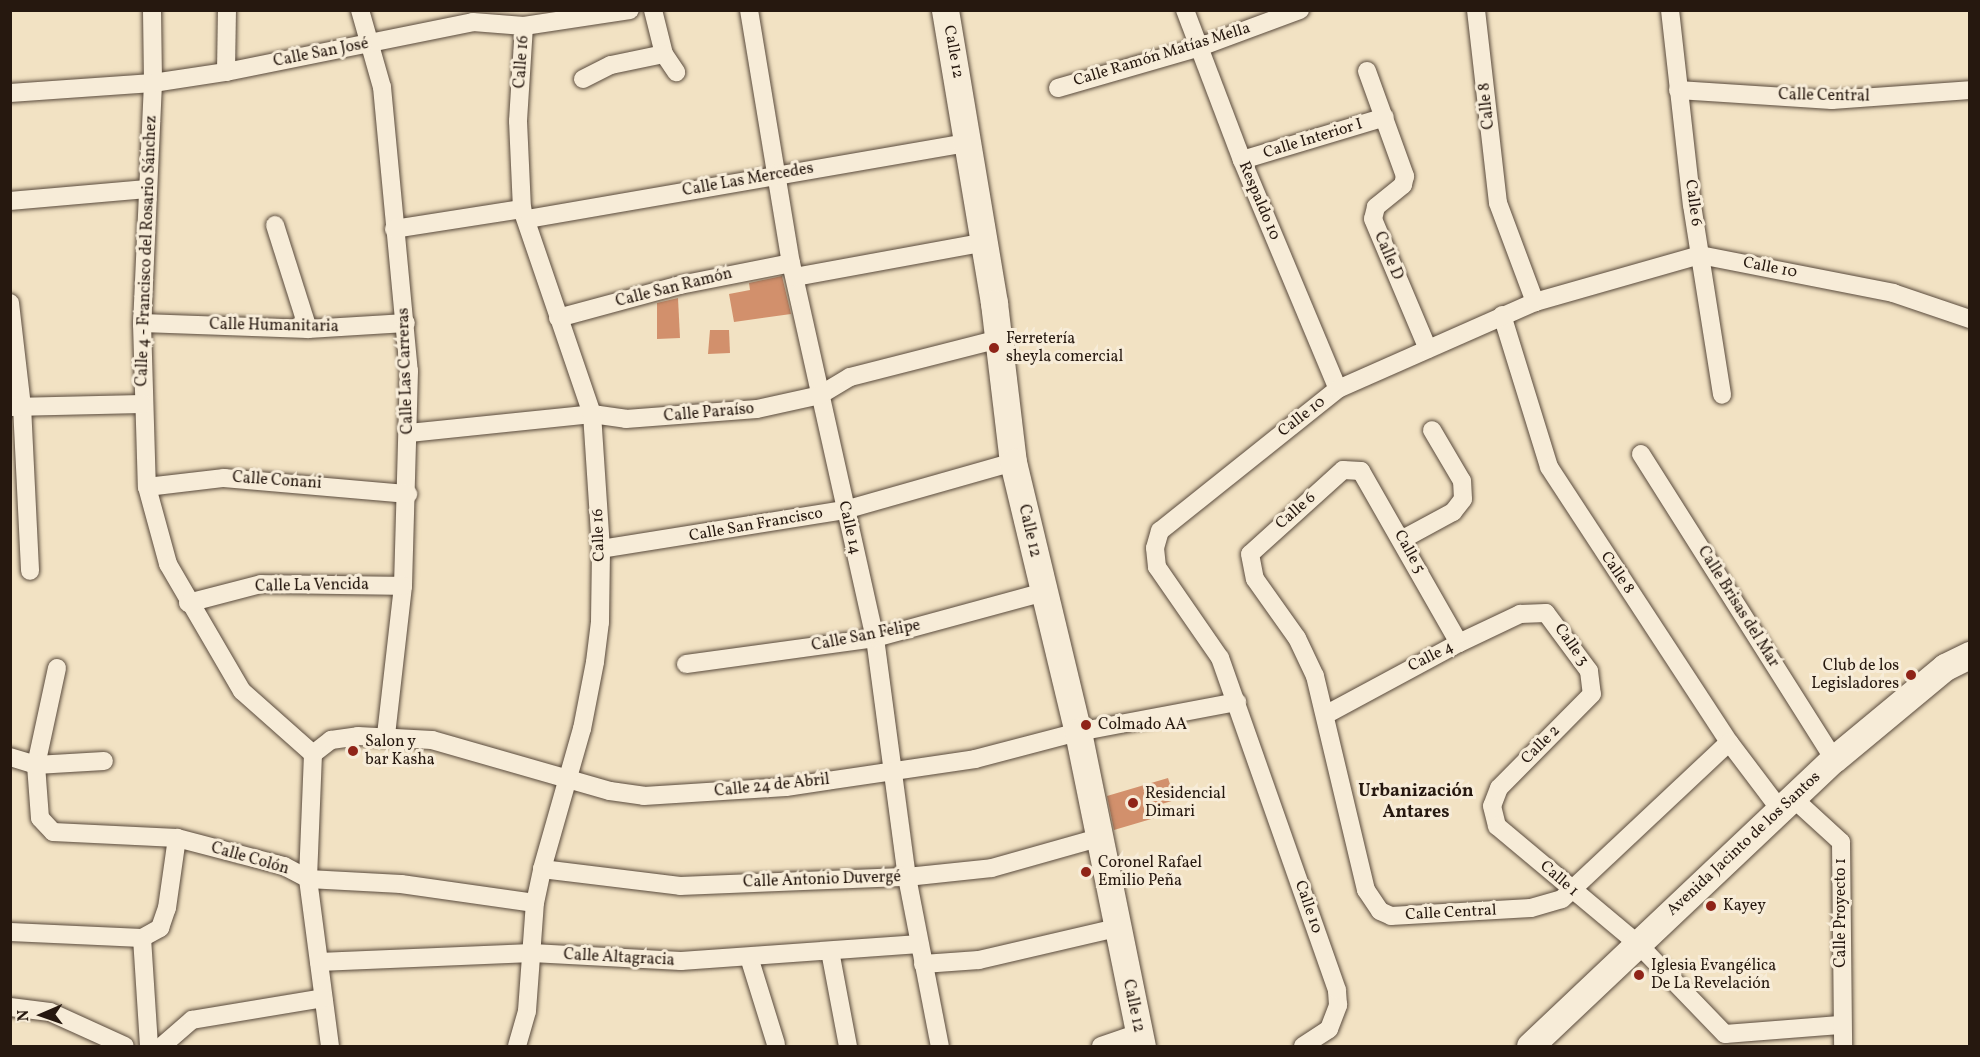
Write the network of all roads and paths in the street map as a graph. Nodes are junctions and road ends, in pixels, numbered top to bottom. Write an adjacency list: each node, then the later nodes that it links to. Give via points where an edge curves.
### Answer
1 (152, 10): 21 (street, Calle 4 - Francisco del Rosario Sánchez)
2 (227, 10): 18 (street)
3 (360, 10): 14 (street, Calle Las Carreras)
4 (630, 10): 13 (street, Calle San José)
5 (653, 10): 16 (street)
6 (748, 10): 29 (street, Calle 14)
7 (945, 10): 27 (main road, Calle 12)
8 (1185, 10): 15 (street, Respaldo 10)
9 (1300, 10): 15 (street, Calle Ramón Matías Mella)
10 (1476, 10): 38 (street, Calle 8, via 1498,203)
11 (1670, 10): 23 (street, Calle 6)
12 (474, 16): 13 (street, Calle San José); 14 (street, Calle San José)
13 (524, 26): 32 (street, Calle 16, via 518,121)
14 (369, 44): 18 (street, Calle San José); 34 (street, Calle Las Carreras, via 382,87)
15 (1197, 48): 22 (street, Calle Ramón Matías Mella); 28 (street, Respaldo 10)
16 (664, 54): 19 (street); 20 (street, via 611,65)
17 (1367, 71): 26 (street, Calle D)
18 (226, 72): 21 (street, Calle San José)
19 (676, 72)
20 (583, 80)
21 (153, 83): 25 (street, Calle San José); 30 (street, Calle 4 - Francisco del Rosario Sánchez)
22 (1058, 88)
23 (1678, 90): 24 (street, Calle Central, via 1832,100); 36 (street, Calle 6)
24 (1970, 90)
25 (10, 93)
26 (1385, 117): 28 (street, Calle Interior I); 47 (street, Calle D, via 1405,181 1376,207 1373,219)
27 (969, 143): 29 (street, Calle Las Mercedes); 35 (main road, Calle 12)
28 (1242, 160): 48 (street, Respaldo 10)
29 (777, 174): 32 (street, Calle Las Mercedes); 37 (street, Calle 14)
30 (146, 189): 31 (street); 43 (street, Calle 4 - Francisco del Rosario Sánchez)
31 (10, 201)
32 (524, 214): 34 (street, Calle Las Mercedes); 41 (street, Calle 16)
33 (274, 225): 45 (street)
34 (394, 229): 44 (street, Calle Las Carreras)
35 (985, 242): 37 (street, Calle San Ramón); 46 (main road, Calle 12)
36 (1700, 255): 38 (street, Calle 10); 42 (street, Calle 10, via 1893,293); 50 (street, Calle 6)
37 (793, 270): 41 (street, Calle San Ramón, via 680,285); 49 (street, Calle 14)
38 (1535, 302): 40 (street, Calle 10)
39 (10, 303): 52 (street)
40 (1502, 315): 47 (street, Calle 10); 80 (street, Calle 8, via 1549,467)
41 (558, 318): 53 (street, Calle 16)
42 (1970, 319)
43 (142, 323): 45 (street, Calle Humanitaria); 51 (street, Calle 4 - Francisco del Rosario Sánchez)
44 (406, 323): 45 (street, Calle Humanitaria); 55 (street, Calle Las Carreras)
45 (308, 329)
46 (999, 339): 49 (street, Calle Paraíso, via 850,377); 57 (main road, Calle 12)
47 (1428, 349): 48 (street, Calle 10)
48 (1338, 389): 76 (street, Calle 10, via 1160,531 1155,548 1157,567 1220,658)
49 (819, 395): 53 (street, Calle Paraíso, via 758,409 665,418 626,419); 61 (street, Calle 14)
50 (1722, 395)
51 (144, 404): 52 (street); 59 (street, Calle 4 - Francisco del Rosario Sánchez)
52 (16, 407): 65 (street)
53 (592, 414): 55 (street, Calle Paraíso); 63 (street, Calle 16)
54 (1432, 430): 62 (street, via 1462,481 1463,499 1453,512)
55 (410, 433): 60 (street, Calle Las Carreras)
56 (1641, 454): 83 (street, Calle Brisas del Mar)
57 (1013, 462): 61 (street, Calle San Francisco); 67 (main road, Calle 12)
58 (1352, 468): 62 (street, Calle 5, via 1369,479); 64 (street, Calle 6, via 1336,475 1255,546)
59 (147, 488): 60 (street, Calle Conani, via 225,478); 68 (street, Calle 4 - Francisco del Rosario Sánchez, via 168,564)
60 (408, 494): 66 (street, Calle Las Carreras)
61 (845, 510): 63 (street, Calle San Francisco); 70 (street, Calle 14)
62 (1403, 538): 71 (street, Calle 5)
63 (601, 549): 87 (street, Calle 16, via 595,662 582,729)
64 (1249, 563): 77 (street, Calle Central, via 1255,579 1297,638)
65 (30, 572)
66 (403, 586): 68 (street, Calle La Vencida, via 261,584); 79 (street, Calle Las Carreras)
67 (1044, 592): 70 (street, Calle San Felipe); 78 (main road, Calle 12)
68 (188, 603): 81 (street, Calle 4 - Francisco del Rosario Sánchez, via 242,691)
69 (1539, 611): 71 (street, Calle 4, via 1520,614); 75 (street, Calle 3, via 1553,619 1589,671)
70 (875, 638): 73 (street, Calle San Felipe); 86 (street, Calle 14)
71 (1459, 643): 77 (street, Calle 4)
72 (1970, 655): 83 (main road, Avenida Jacinto de los Santos, via 1945,667)
73 (686, 664)
74 (57, 668): 85 (street)
75 (1593, 687): 89 (street, Calle 2, via 1588,699 1499,788)
76 (1237, 702): 78 (street, Calle 24 de Abril); 120 (street, Calle 10, via 1337,990 1335,1018 1322,1036)
77 (1327, 714): 95 (street, Calle Central, via 1366,890 1380,911 1405,916 1531,908)
78 (1078, 732): 86 (street, Calle 24 de Abril, via 975,759); 91 (main road, Calle 12)
79 (386, 735): 81 (street, Calle 24 de Abril, via 332,740); 87 (street, Calle 24 de Abril, via 484,752)
80 (1729, 742): 88 (street, Calle 8); 95 (street, Calle Central)
81 (313, 754): 94 (street)
82 (10, 757): 85 (street)
83 (1834, 759): 88 (main road, Avenida Jacinto de los Santos)
84 (104, 761): 85 (street)
85 (36, 765): 90 (street, Calle Colón, via 40,818 53,832)
86 (892, 771): 87 (street, Calle 24 de Abril, via 786,787 644,796); 93 (street, Calle 14)
87 (566, 778): 92 (street, Calle 16)
88 (1787, 804): 101 (main road, Avenida Jacinto de los Santos); 109 (street, Calle Proyecto 1, via 1840,842)
89 (1492, 806): 95 (street, Calle 1, via 1497,826)
90 (177, 838): 94 (street, Calle Colón, via 284,866); 99 (street, via 167,908 160,928)
91 (1098, 838): 93 (street, Calle Antonio Duvergé, via 992,868); 97 (main road, Calle 12)
92 (542, 869): 93 (street, Calle Antonio Duvergé, via 680,886); 96 (street, Calle 16)
93 (907, 878): 100 (street, Calle 14)
94 (308, 879): 96 (street, Calle Colón, via 401,884); 105 (street)
95 (1574, 891): 101 (street, Calle 1)
96 (535, 903): 103 (street, Calle 16)
97 (1117, 928): 106 (street, via 979,960); 110 (main road, Calle 12)
98 (10, 932): 99 (street)
99 (142, 938): 113 (street)
100 (919, 944): 102 (street, Calle Altagracia); 106 (street, Calle 14)
101 (1638, 944): 109 (street, Calle 1, via 1725,1034); 121 (main road, Avenida Jacinto de los Santos)
102 (831, 951): 104 (street, Calle Altagracia); 117 (street)
103 (532, 953): 104 (street, Calle Altagracia, via 681,961); 105 (street, Calle Altagracia); 116 (street, Calle 16, via 527,1011)
104 (749, 957): 111 (street)
105 (319, 962): 107 (street)
106 (923, 964): 118 (street, Calle 14)
107 (323, 998): 114 (street, via 192,1020); 115 (street)
108 (10, 1007): 112 (street, via 50,1012)
109 (1840, 1025): 122 (street, Calle Proyecto 1)
110 (1141, 1040): 119 (street)
111 (776, 1044)
112 (125, 1047)
113 (148, 1047)
114 (162, 1047)
115 (330, 1047)
116 (517, 1047)
117 (848, 1047)
118 (939, 1047)
119 (1101, 1047)
120 (1303, 1047)
121 (1530, 1047)
122 (1842, 1047)

